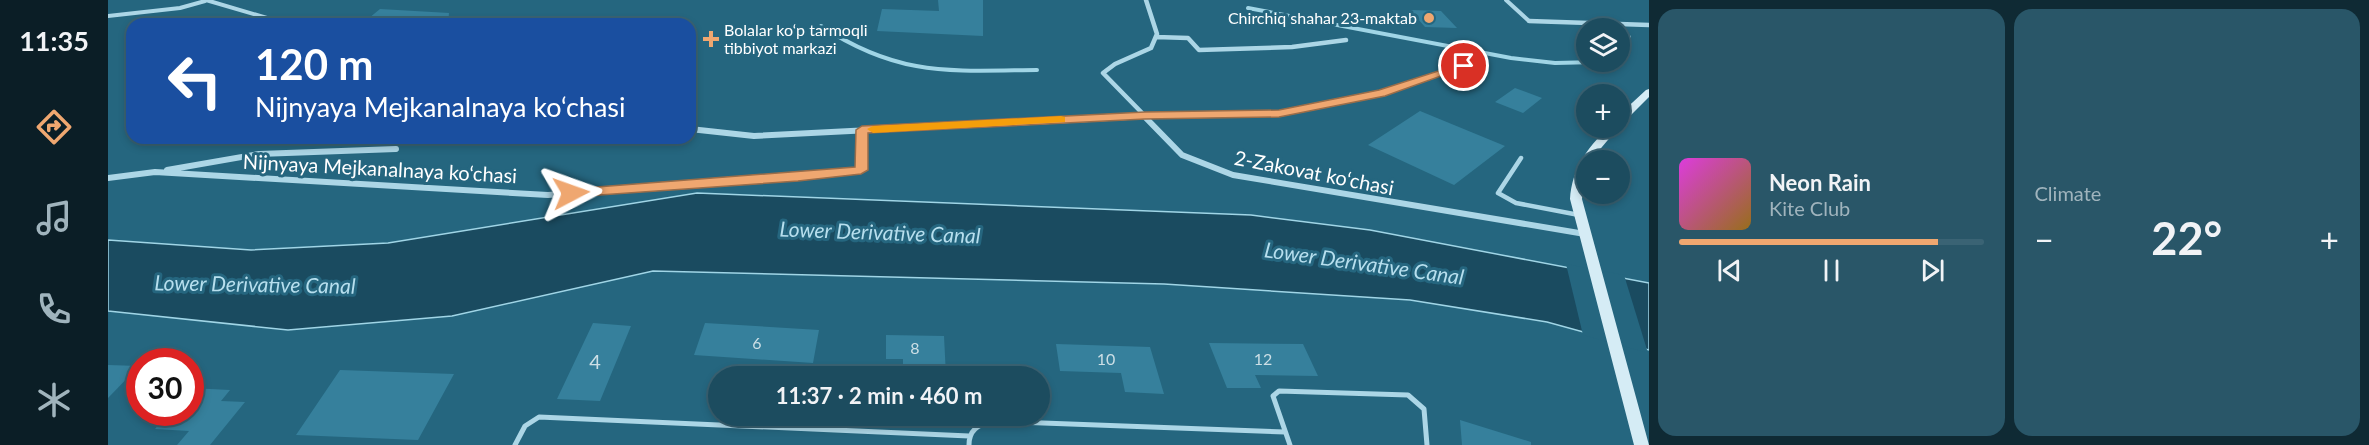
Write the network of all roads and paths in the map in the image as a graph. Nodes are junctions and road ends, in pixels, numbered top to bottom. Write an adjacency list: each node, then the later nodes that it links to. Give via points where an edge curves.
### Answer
1 (1146, 0): 8 (street)
2 (1506, 0): 6 (lane)
3 (206, 1): 4 (lane); 5 (lane)
4 (108, 16)
5 (266, 18)
6 (1529, 21): 7 (street)
7 (1649, 25)
8 (1156, 38): 9 (street, via 1188,38 1199,50 1292,47); 13 (street, 2-Zakovat ko‘chasi, via 1151,48 1103,73)
9 (1347, 40)
10 (1464, 66): 13 (street, via 1381,93 1279,113)
11 (1649, 92): 12 (main road)
12 (1630, 110)
13 (1145, 116): 15 (street); 22 (street, 2-Zakovat ko‘chasi, via 1182,154 1233,175)
14 (696, 130): 15 (street, via 754,135)
15 (862, 130): 19 (street, Nijnyaya Mejkanalnaya ko‘chasi, via 861,170 548,195)
16 (1604, 138): 21 (main road, via 1584,160 1579,172)
17 (396, 149): 19 (street, via 260,154)
18 (1521, 158): 21 (lane, via 1498,193 1516,203)
19 (155, 172): 20 (street, Nijnyaya Mejkanalnaya ko‘chasi)
20 (108, 178)
21 (1579, 215): 22 (main road)
22 (1585, 234): 29 (main road)
23 (1285, 432): 24 (lane, via 991,421 978,425); 27 (lane); 28 (lane, via 1273,396 1279,391 1408,395 1424,409)
24 (969, 436): 25 (lane, via 539,417 525,426); 26 (lane)
25 (515, 445)
26 (969, 445)
27 (1290, 445)
28 (1427, 445)
29 (1642, 445)

